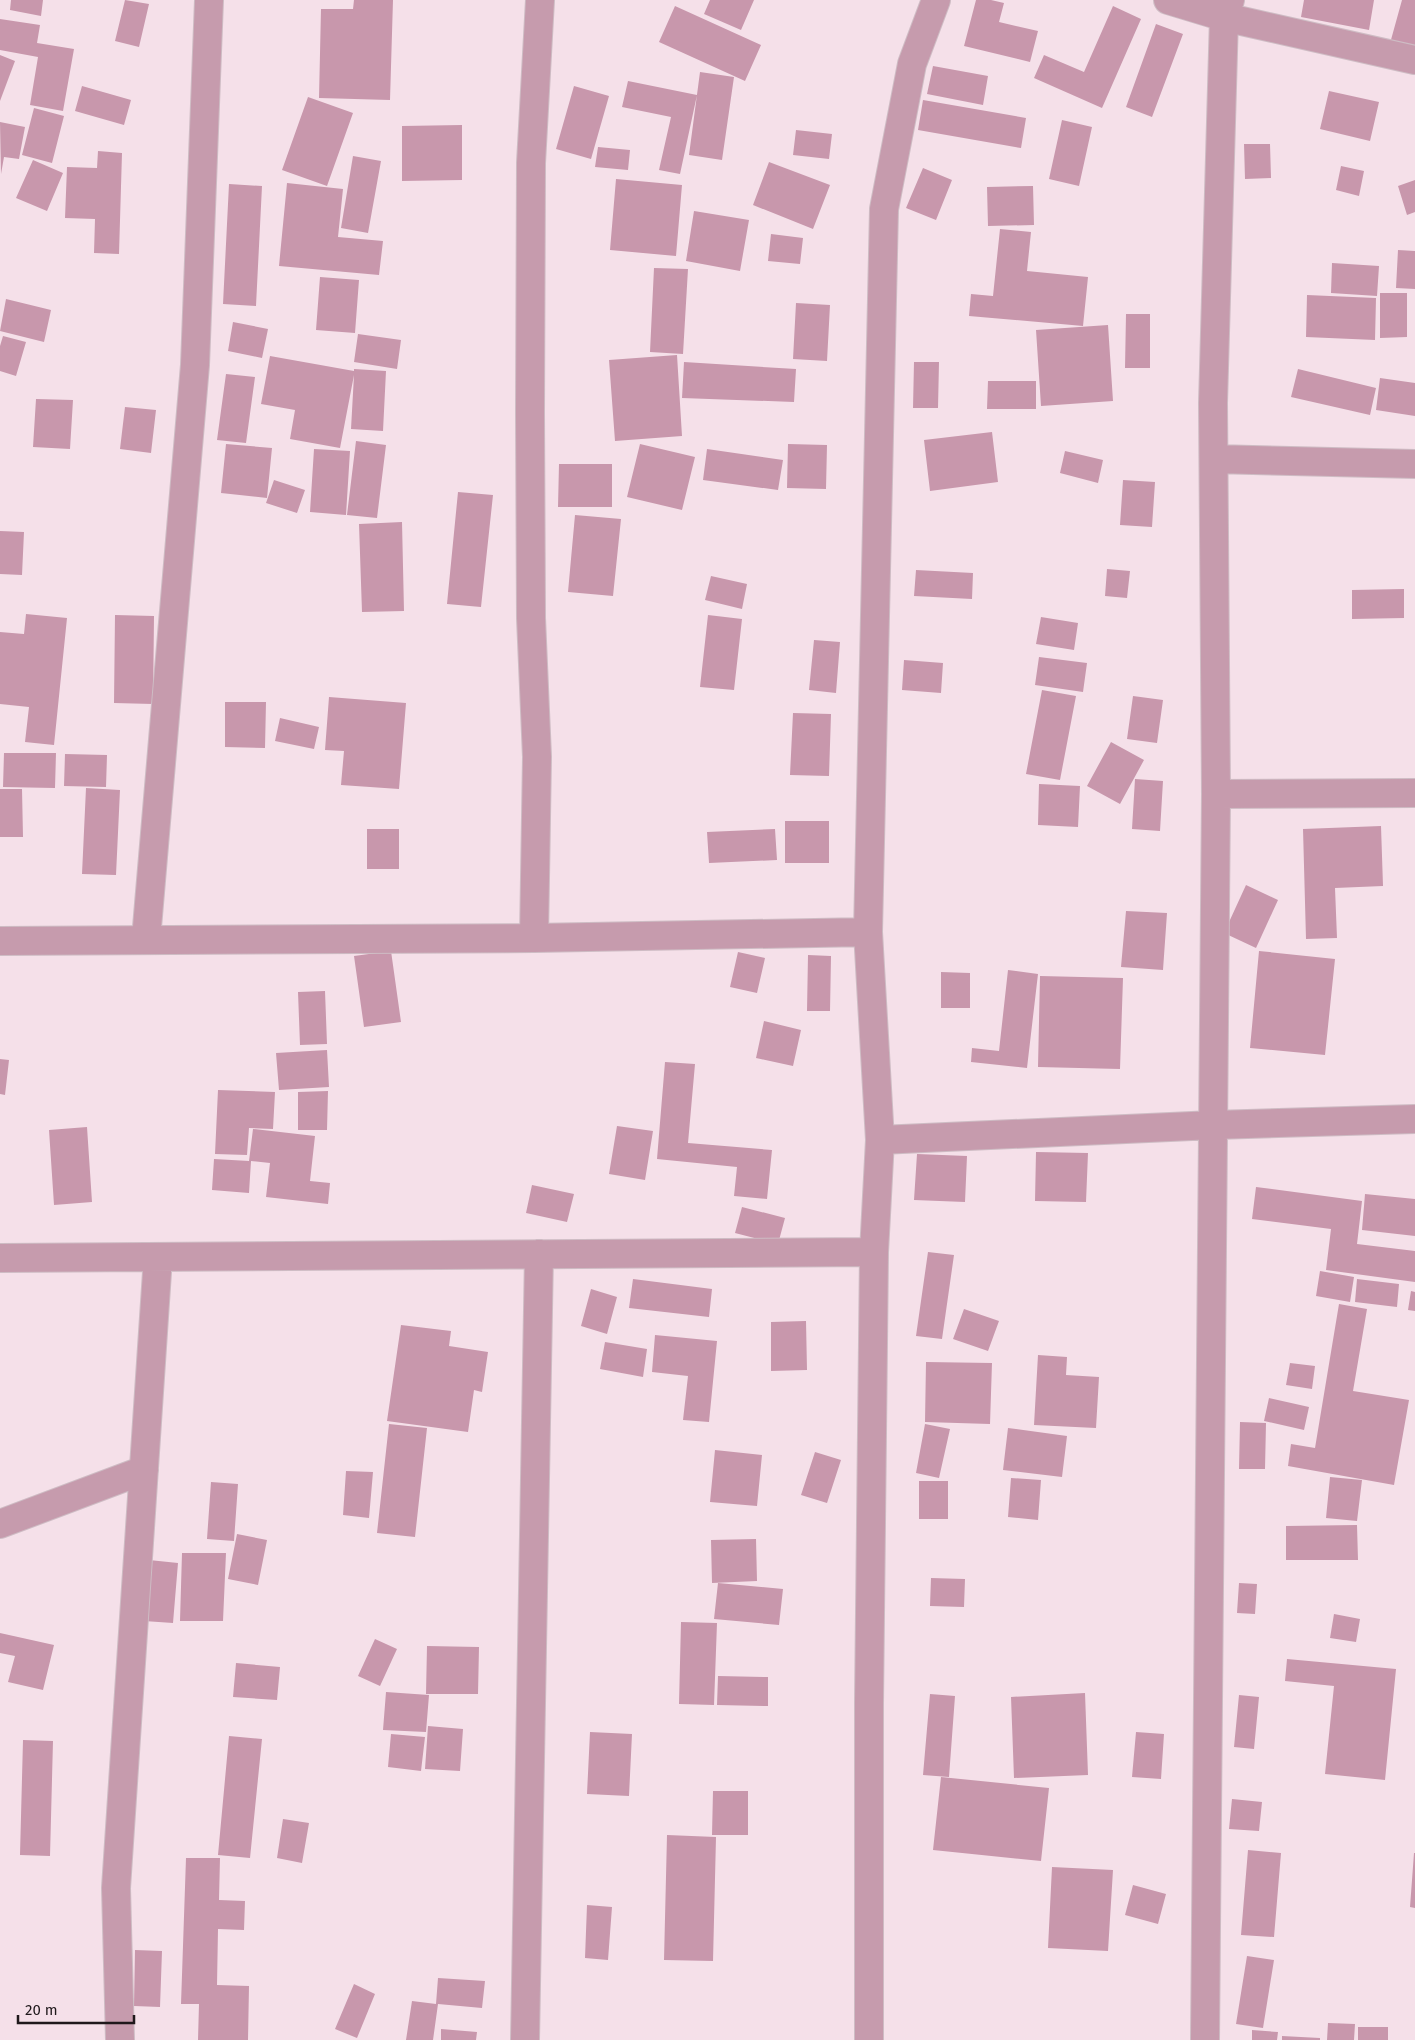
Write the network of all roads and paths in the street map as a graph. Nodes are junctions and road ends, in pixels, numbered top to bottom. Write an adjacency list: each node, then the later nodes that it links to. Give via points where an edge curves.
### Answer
1 (210, 0): 13 (street, via 195,364)
2 (540, 0): 12 (street, via 531,163 531,618 536,757)
3 (936, 0): 11 (street, via 912,64 884,209)
4 (1168, 0): 5 (street)
5 (1227, 9): 6 (street); 7 (street, via 1213,402)
6 (1415, 60)
7 (1214, 459): 8 (street); 9 (street)
8 (1415, 464)
9 (1216, 794): 10 (street); 16 (street)
10 (1415, 794)
11 (868, 932): 12 (street); 17 (street)
12 (534, 938): 13 (street)
13 (146, 939): 14 (street)
14 (0, 941)
15 (1415, 1119): 16 (street)
16 (1214, 1125): 17 (street); 27 (street)
17 (880, 1140): 18 (street)
18 (874, 1252): 19 (street); 26 (street, via 869,1704)
19 (539, 1254): 21 (street); 25 (street)
20 (0, 1258): 21 (street)
21 (158, 1258): 22 (street)
22 (144, 1470): 23 (street); 24 (street, via 116,1888)
23 (0, 1524)
24 (120, 2040)
25 (525, 2040)
26 (870, 2040)
27 (1205, 2040)

